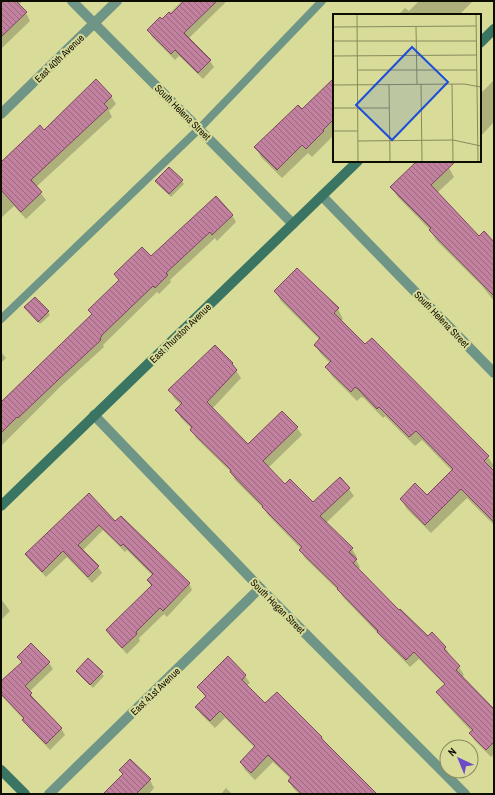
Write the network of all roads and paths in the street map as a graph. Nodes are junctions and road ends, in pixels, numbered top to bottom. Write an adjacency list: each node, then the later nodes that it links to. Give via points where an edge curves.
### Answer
1 (72, 1): 4 (street, South Helena Street)
2 (117, 1): 4 (street, East 40th Avenue)
3 (322, 1): 8 (lane)
4 (94, 24): 7 (street, East 40th Avenue); 8 (street, South Helena Street)
5 (494, 29): 6 (street)
6 (481, 42)
7 (1, 114)
8 (199, 129): 11 (street, South Helena Street); 12 (lane)
9 (357, 162): 10 (street, East Thurston Avenue)
10 (322, 196): 11 (street, East Thurston Avenue); 13 (street, South Helena Street)
11 (294, 224): 14 (street, East Thurston Avenue)
12 (1, 319)
13 (494, 373)
14 (94, 415): 15 (street, East Thurston Avenue); 16 (street, South Hogan Street)
15 (1, 506)
16 (260, 588): 19 (street, East 41st Avenue); 20 (street, South Hogan Street)
17 (1, 770): 18 (street)
18 (24, 794)
19 (49, 794)
20 (465, 794)

